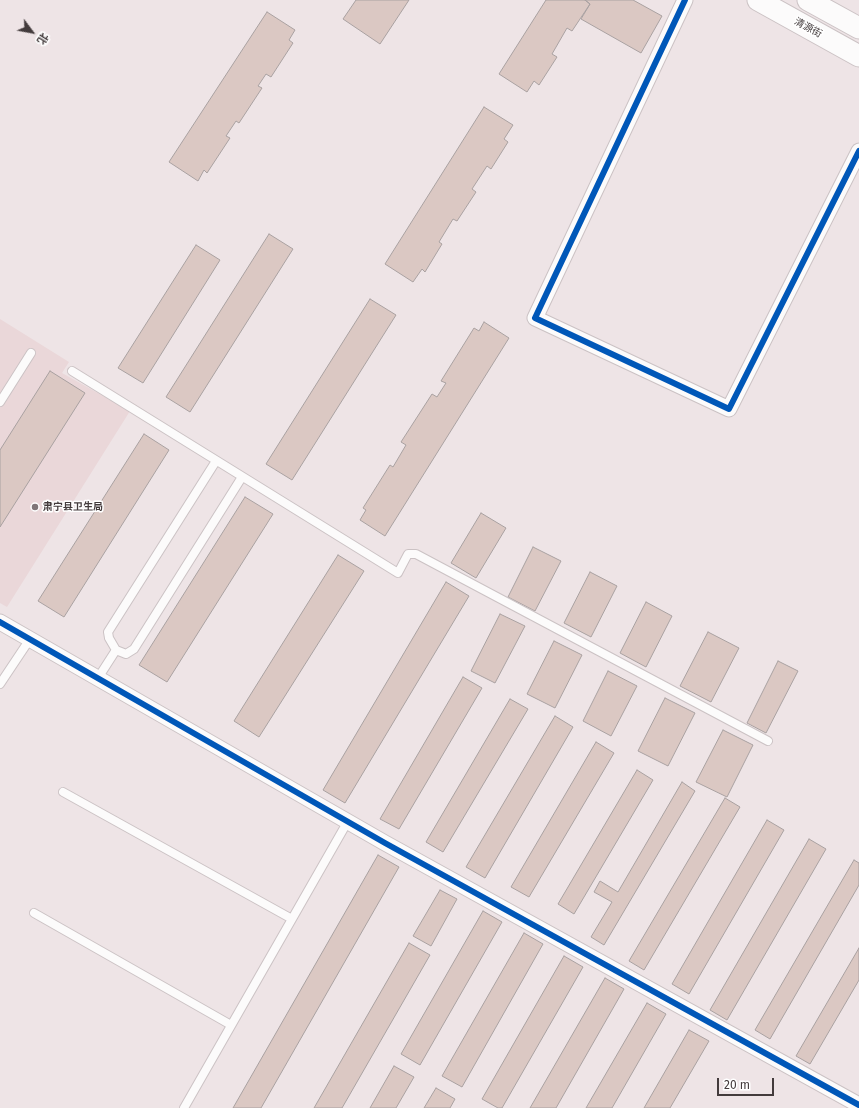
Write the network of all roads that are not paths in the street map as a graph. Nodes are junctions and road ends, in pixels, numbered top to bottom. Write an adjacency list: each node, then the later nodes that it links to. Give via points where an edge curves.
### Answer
1 (685, 0): 6 (street, via 535,318 729,409)
2 (758, 0): 5 (main road, 清源街)
3 (808, 0): 4 (main road)
4 (859, 28)
5 (859, 56)
6 (859, 151)
7 (31, 353): 9 (lane)
8 (72, 371): 10 (lane)
9 (0, 402)
10 (216, 461): 11 (lane); 14 (lane, via 108,632)
11 (242, 477): 14 (lane, via 134,649 126,654); 17 (lane, via 398,573 408,554 416,554)
12 (0, 622): 13 (street)
13 (30, 639): 15 (street); 16 (lane)
14 (116, 650): 15 (lane)
15 (98, 678): 19 (street)
16 (0, 684)
17 (768, 741)
18 (63, 792): 21 (lane)
19 (348, 821): 21 (lane); 23 (street)
20 (34, 913): 22 (lane)
21 (292, 919): 22 (lane)
22 (231, 1025): 24 (lane)
23 (859, 1105)
24 (184, 1108)

